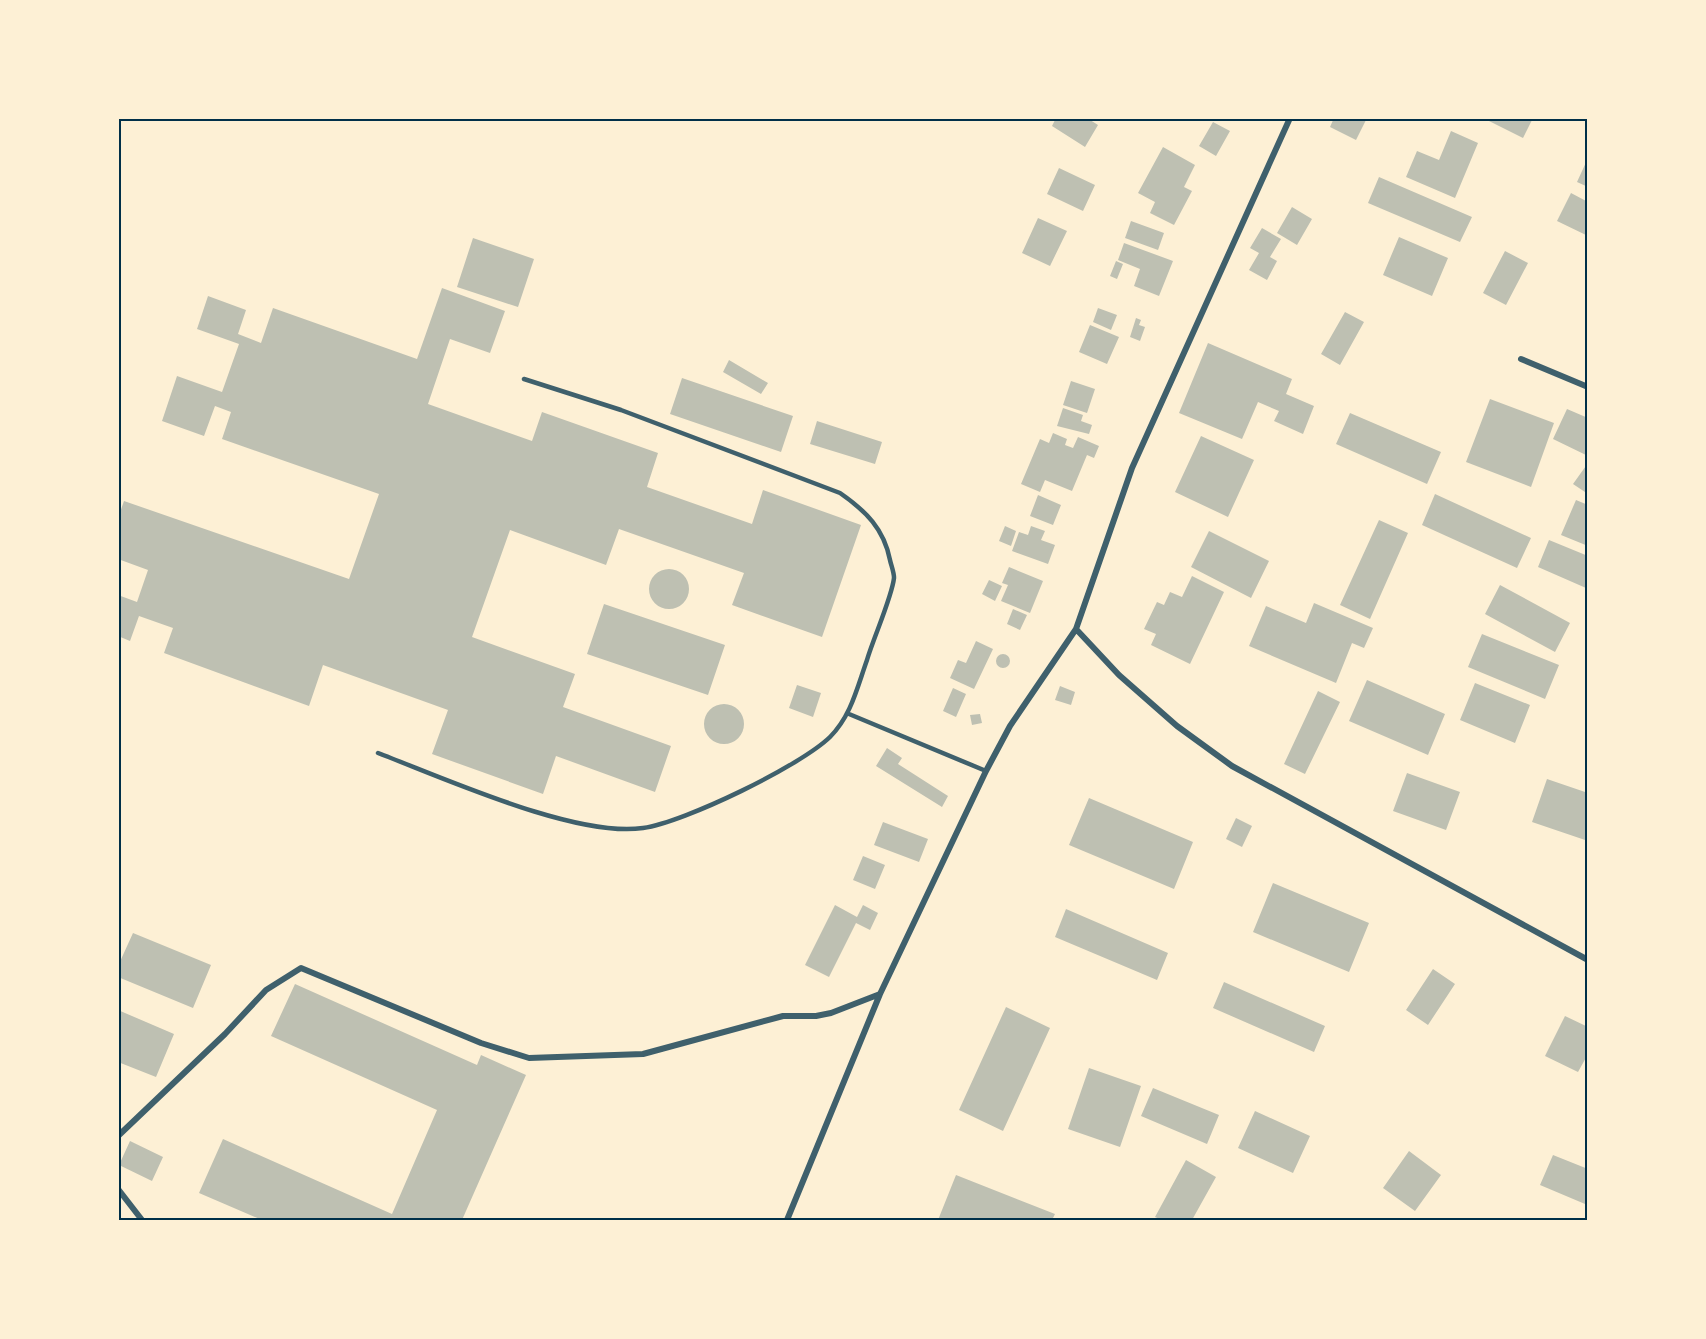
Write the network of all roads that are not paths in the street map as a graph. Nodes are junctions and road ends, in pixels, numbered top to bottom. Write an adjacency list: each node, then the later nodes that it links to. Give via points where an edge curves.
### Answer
1 (1290, 118): 5 (street, via 1132,468)
2 (1521, 359): 4 (street)
3 (524, 379): 6 (lane, via 621,410 840,493 862,509 879,528 894,577)
4 (1587, 387)
5 (1076, 629): 8 (street, via 1010,726); 9 (street, via 1119,675 1177,726 1232,766)
6 (849, 714): 7 (lane, via 830,738 796,762 685,817 642,828 596,828); 8 (lane)
7 (378, 753)
8 (986, 771): 10 (street)
9 (1587, 960)
10 (880, 994): 11 (street, via 831,1013 783,1016 643,1054 528,1058 301,968 266,990); 14 (street)
11 (118, 1136)
12 (118, 1189): 13 (street)
13 (142, 1221)
14 (787, 1221)

